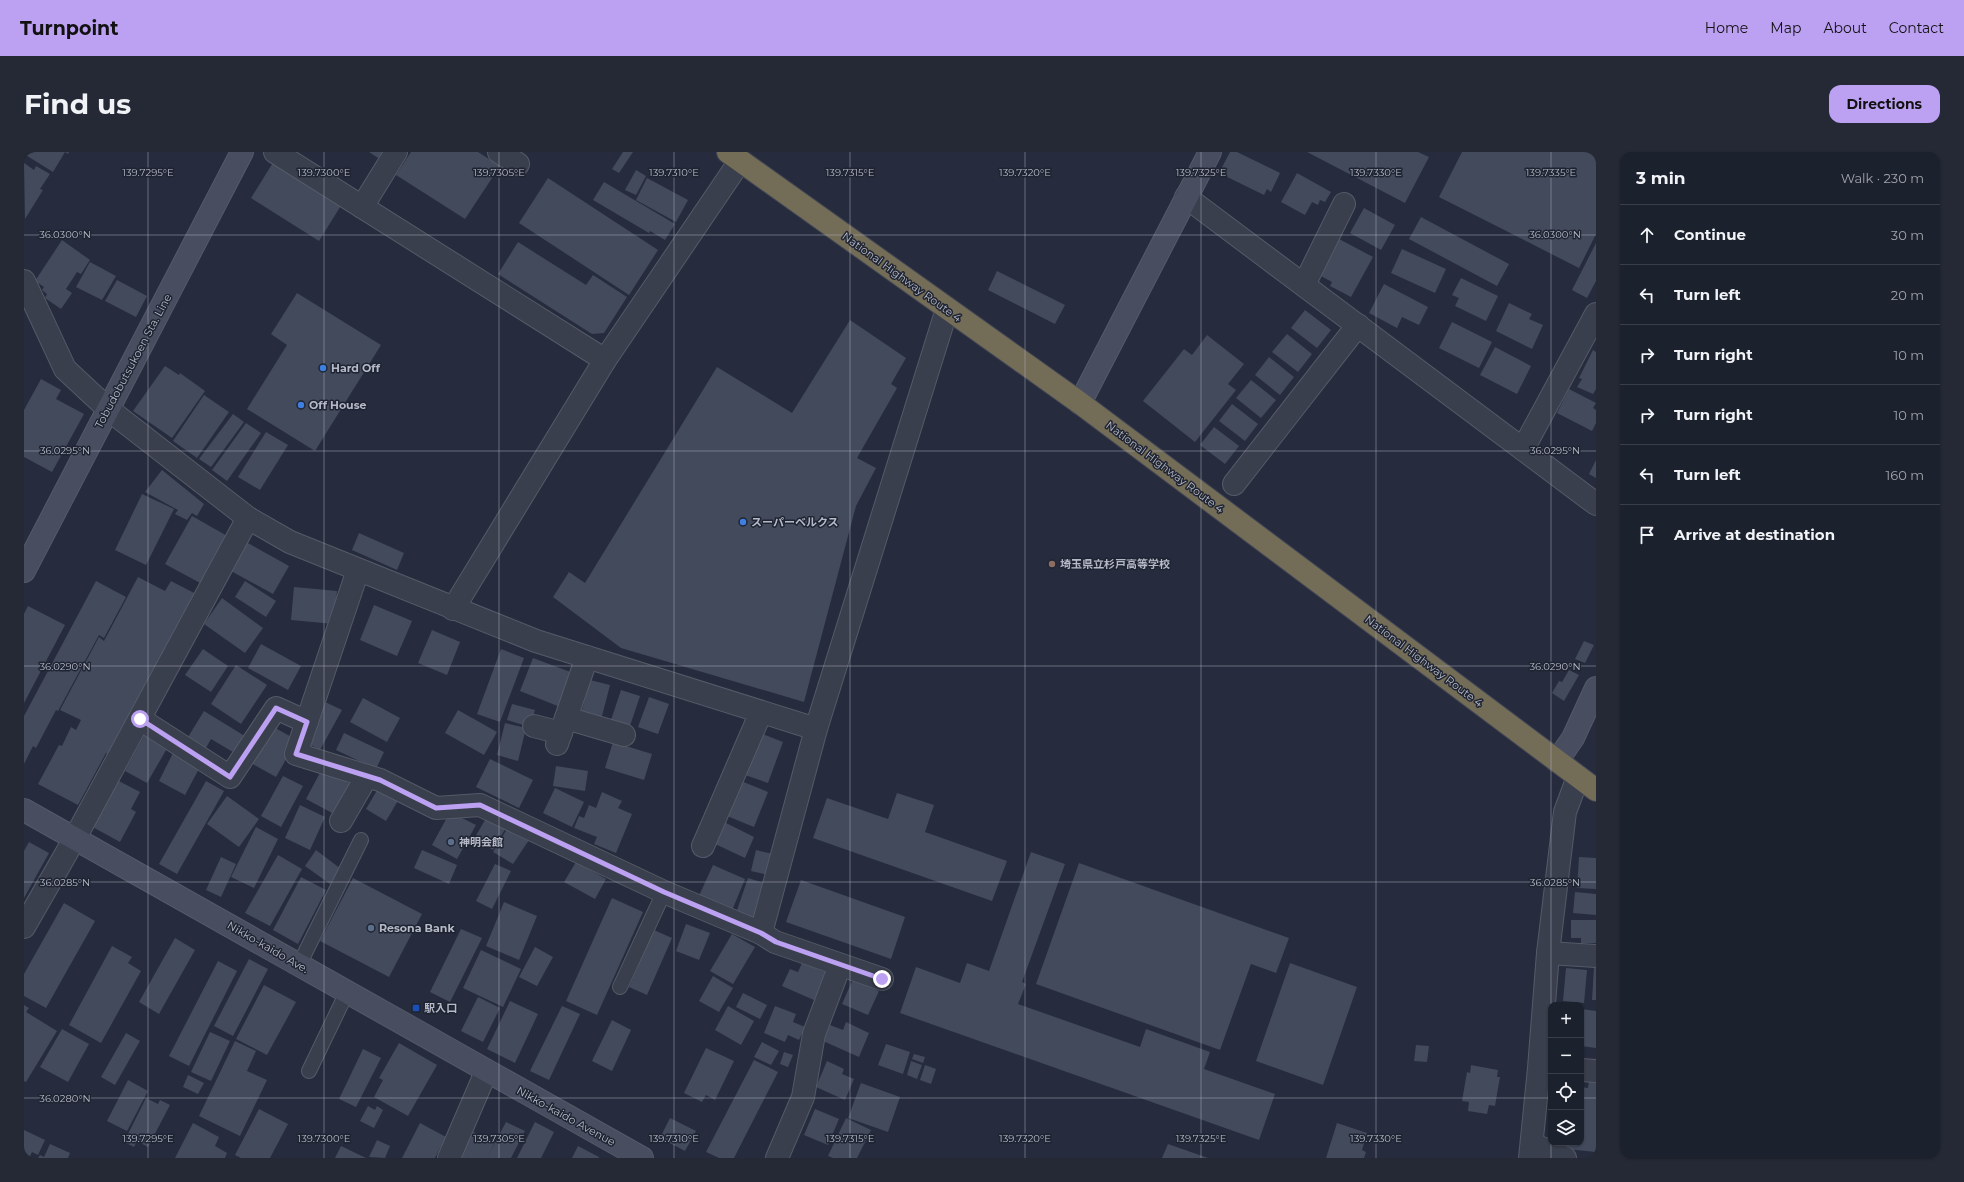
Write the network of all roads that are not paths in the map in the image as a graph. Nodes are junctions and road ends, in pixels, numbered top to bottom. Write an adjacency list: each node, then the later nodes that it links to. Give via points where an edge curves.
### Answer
1 (242, 152): 19 (main road, Tobudobutsukoen Sta. Line)
2 (275, 152): 10 (street)
3 (396, 152): 10 (street)
4 (499, 152): 7 (street)
5 (1210, 152): 8 (main road)
6 (734, 157): 13 (highway, National Highway Route 4); 17 (street)
7 (518, 164)
8 (1186, 197): 12 (street); 18 (main road)
9 (1344, 204): 12 (street)
10 (362, 207): 17 (street)
11 (24, 281): 19 (street, via 65,369)
12 (1304, 285): 15 (street)
13 (947, 309): 18 (highway, National Highway Route 4); 33 (street)
14 (1596, 314): 16 (street)
15 (1358, 325): 20 (street); 21 (street)
16 (1591, 337): 20 (street)
17 (605, 360): 26 (street)
18 (1080, 403): 36 (highway, National Highway Route 4)
19 (108, 409): 23 (street); 25 (main road, Tobudobutsukoen Sta. Line)
20 (1524, 449): 22 (street)
21 (1234, 484)
22 (1596, 504)
23 (248, 518): 24 (street, via 290,542); 30 (street)
24 (358, 570): 26 (street); 31 (street)
25 (24, 571)
26 (453, 609): 27 (street, via 536,641)
27 (587, 657): 29 (street); 34 (street)
28 (1596, 688): 36 (main road, via 1573,738)
29 (761, 712): 33 (street); 44 (street)
30 (140, 719): 31 (street, via 230,777 276,708); 42 (street)
31 (307, 722): 37 (street, via 296,754)
32 (534, 726): 34 (street)
33 (816, 729): 47 (street)
34 (561, 731): 35 (street)
35 (624, 735)
36 (1558, 761): 38 (highway, National Highway Route 4)
37 (367, 776): 41 (street); 45 (street, via 436,808 480,805)
38 (1578, 777): 39 (highway, National Highway Route 4); 48 (street, via 1564,812)
39 (1596, 790)
40 (24, 810): 42 (main road, Nikko-kaido Ave.)
41 (341, 821)
42 (75, 838): 46 (street); 50 (main road, Nikko-kaido Ave.)
43 (361, 840): 50 (lane)
44 (703, 846)
45 (664, 892): 47 (street); 53 (lane)
46 (24, 927)
47 (761, 933): 51 (street, via 776,942)
48 (1548, 953): 49 (street); 55 (street)
49 (1596, 956)
50 (299, 965): 54 (main road, Nikko-kaido Ave.)
51 (840, 965): 52 (street); 63 (street, via 814,1034 803,1097)
52 (882, 979)
53 (620, 987)
54 (347, 992): 57 (lane); 59 (main road, Nikko-kaido Ave.)
55 (1545, 1069): 60 (street)
56 (1584, 1070): 58 (street)
57 (309, 1071)
58 (1596, 1071)
59 (486, 1072): 61 (street); 62 (main road, Nikko-kaido Avenue)
60 (1531, 1151): 64 (street)
61 (449, 1158)
62 (642, 1158)
63 (777, 1158)
64 (1565, 1158)

